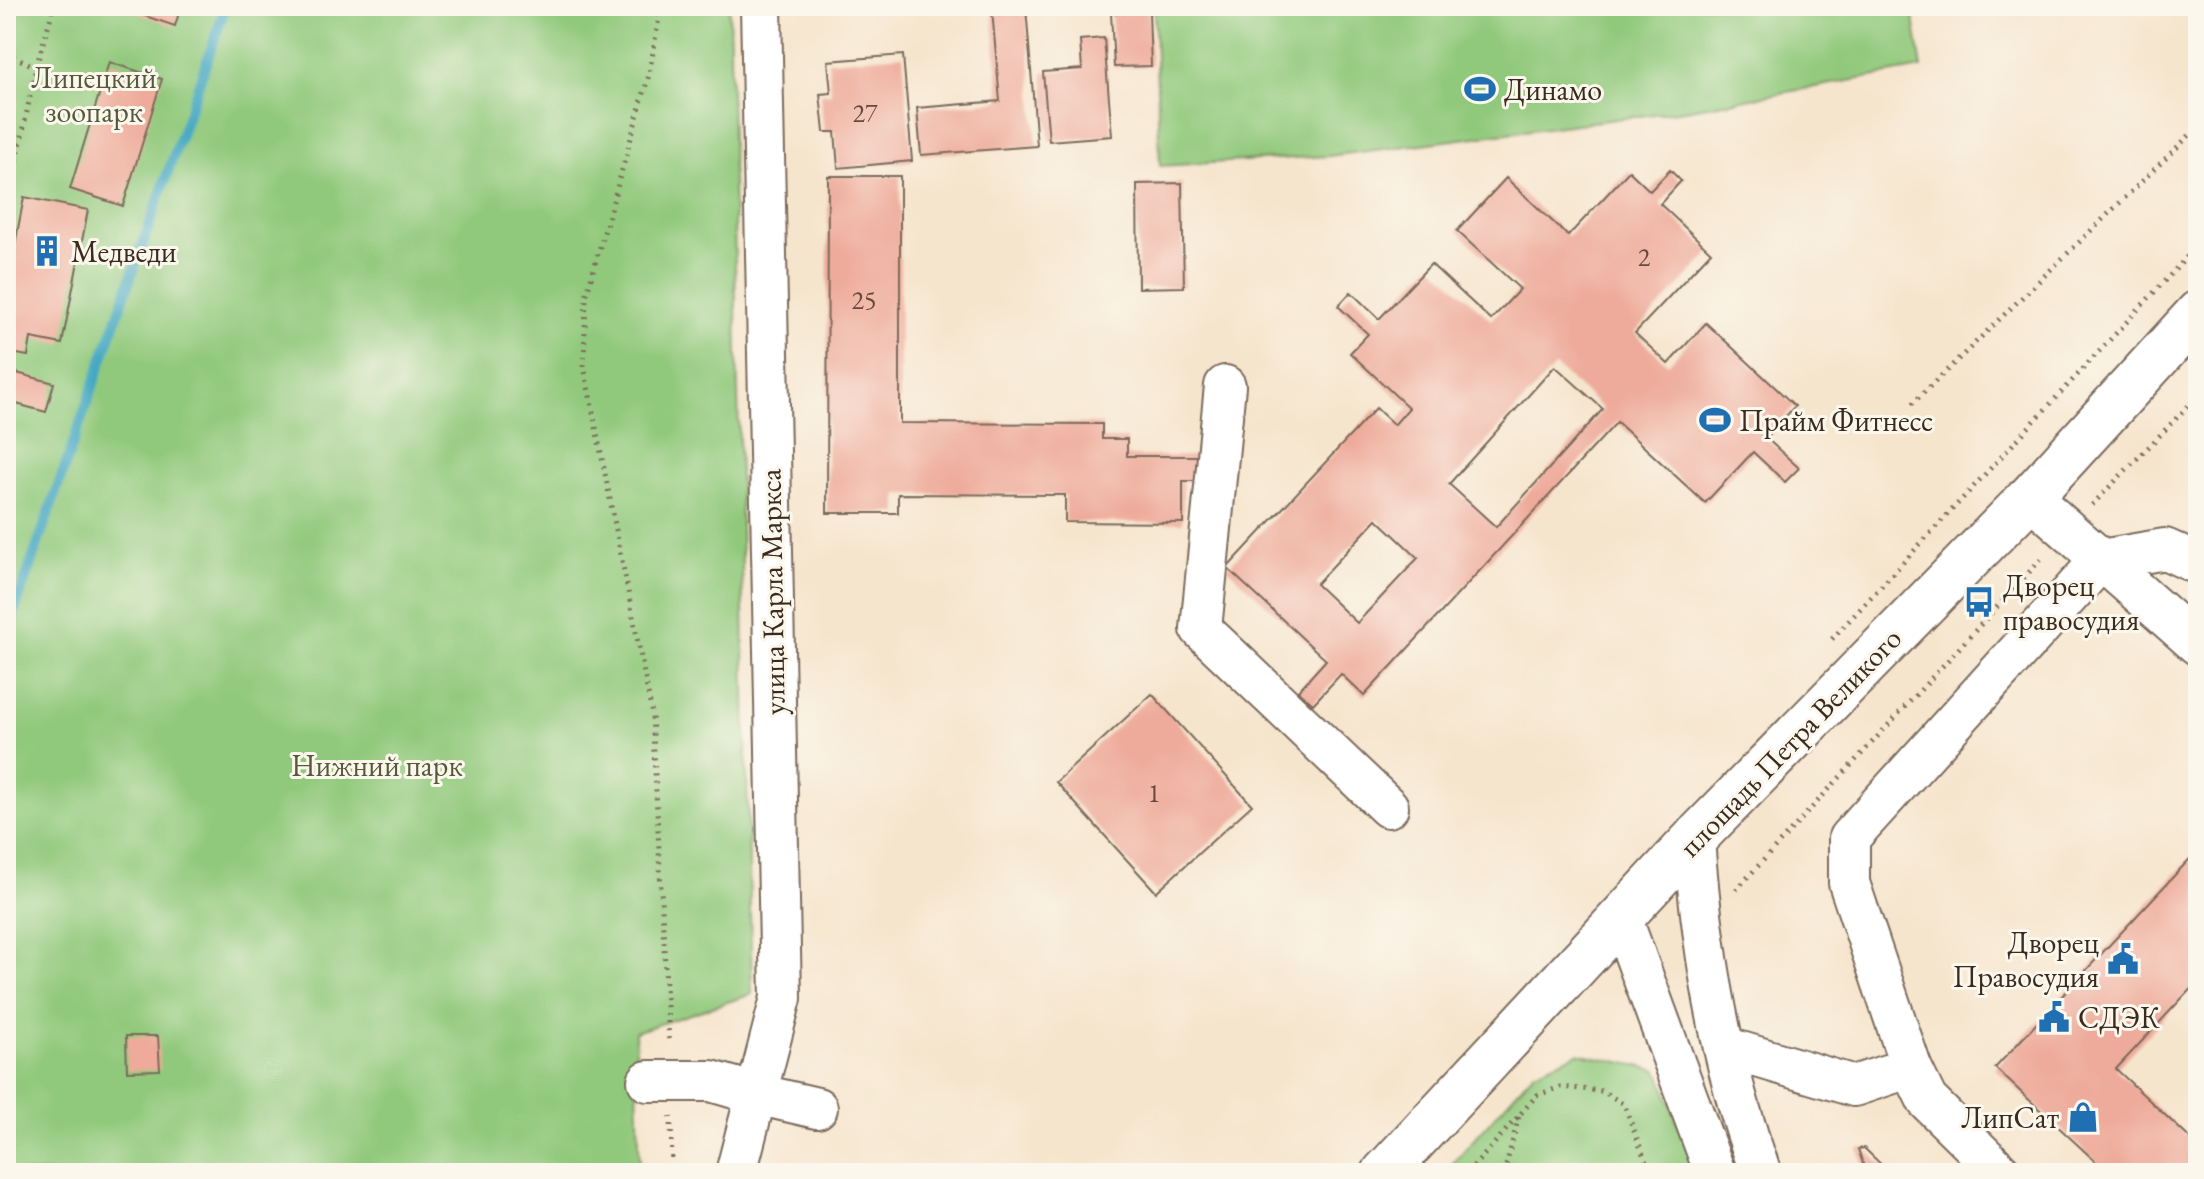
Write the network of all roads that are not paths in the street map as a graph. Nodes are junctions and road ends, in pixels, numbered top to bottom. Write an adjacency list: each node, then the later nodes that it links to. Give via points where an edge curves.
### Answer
1 (761, 6): 14 (street, улица Карла Маркса, via 781,998)
2 (2198, 313): 4 (main road, площадь Петра Великого)
3 (1225, 386): 8 (street, via 1201,629)
4 (2030, 497): 5 (street); 9 (main road, площадь Петра Великого)
5 (2101, 560): 6 (street, via 2165,549); 7 (street); 13 (street, via 1849,838 1849,883)
6 (2198, 564)
7 (2198, 645)
8 (1388, 807)
9 (1694, 839): 10 (main road, площадь Петра Великого); 11 (street)
10 (1621, 917): 17 (street); 19 (main road, площадь Петра Великого)
11 (1724, 1047): 13 (street, via 1854,1086); 16 (street)
12 (659, 1065): 14 (street)
13 (1911, 1067): 21 (street, via 1927,1100)
14 (756, 1094): 15 (street); 18 (street, улица Карла Маркса)
15 (817, 1108)
16 (1747, 1135): 17 (street); 20 (street)
17 (1712, 1164)
18 (736, 1173)
19 (1384, 1173)
20 (1761, 1173)
21 (2001, 1173)

